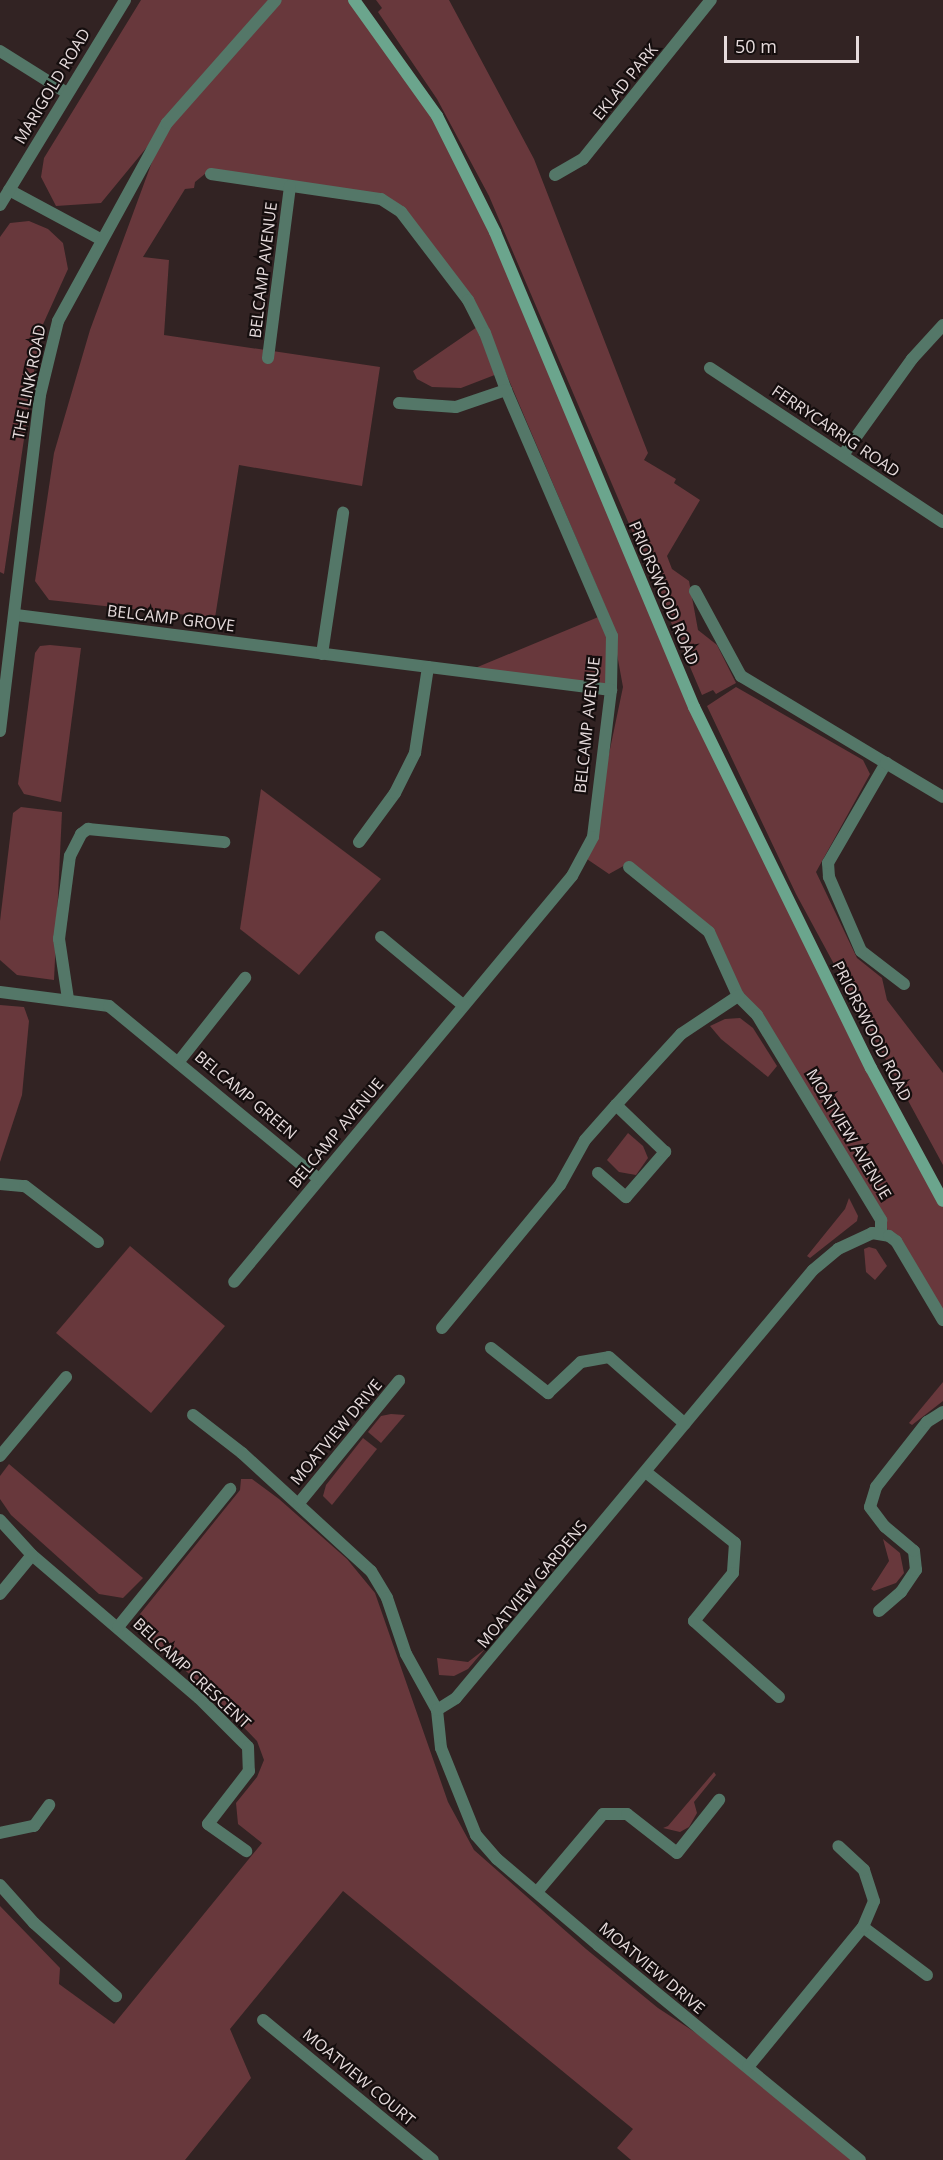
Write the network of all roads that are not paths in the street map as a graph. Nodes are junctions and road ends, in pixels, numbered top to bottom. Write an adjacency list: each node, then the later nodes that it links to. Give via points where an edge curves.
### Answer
1 (124, 0): 6 (street, MARIGOLD ROAD)
2 (276, 0): 12 (street, THE LINK ROAD, via 167,123)
3 (354, 0): 44 (street, PRIORSWOOD ROAD, via 436,116 495,232 694,707 871,1068)
4 (711, 0): 8 (street, EKLAD PARK, via 590,152)
5 (0, 51): 6 (street)
6 (67, 93): 10 (street, MARIGOLD ROAD)
7 (211, 174): 9 (street, BELCAMP AVENUE)
8 (555, 175)
9 (290, 186): 14 (street, BELCAMP AVENUE); 16 (street, BELCAMP AVENUE, via 381,199 401,212 468,300)
10 (9, 190): 11 (street, MARIGOLD ROAD); 12 (street)
11 (0, 205)
12 (100, 239): 22 (street, THE LINK ROAD, via 58,321 40,395)
13 (943, 325): 18 (street, via 912,359)
14 (268, 358)
15 (710, 368): 18 (street, FERRYCARRIG ROAD)
16 (506, 390): 17 (street, via 456,406); 25 (street, BELCAMP AVENUE, via 612,636)
17 (399, 403)
18 (843, 455): 20 (street, FERRYCARRIG ROAD)
19 (343, 513): 23 (street)
20 (943, 522)
21 (695, 591): 27 (street, via 741,676)
22 (16, 615): 23 (street, BELCAMP GROVE); 26 (street, THE LINK ROAD)
23 (322, 654): 24 (street, BELCAMP GROVE)
24 (428, 667): 25 (street, BELCAMP GROVE); 30 (street, via 415,753 395,793)
25 (611, 690): 38 (street, BELCAMP AVENUE, via 593,837 572,876)
26 (0, 731)
27 (886, 763): 28 (street); 34 (street, via 828,863 829,877 861,951)
28 (943, 797)
29 (224, 842): 37 (street, via 88,829 81,834 70,856 59,939)
30 (359, 842)
31 (628, 867): 36 (street, MOATVIEW AVENUE, via 709,932)
32 (381, 937): 38 (street)
33 (245, 978): 39 (street, BELCAMP GREEN)
34 (904, 984)
35 (0, 992): 37 (street, BELCAMP GREEN)
36 (738, 996): 40 (street, via 681,1034); 45 (street, MOATVIEW AVENUE, via 757,1015 878,1213)
37 (68, 999): 39 (street, BELCAMP GREEN, via 109,1005)
38 (463, 1005): 42 (street, BELCAMP AVENUE)
39 (180, 1060): 42 (street, BELCAMP GREEN)
40 (616, 1105): 41 (street, via 665,1152 626,1197); 49 (street, via 585,1140 560,1185)
41 (598, 1173)
42 (319, 1179): 47 (street, BELCAMP AVENUE)
43 (0, 1184): 46 (street, via 25,1186)
44 (943, 1201)
45 (880, 1233): 48 (street, via 896,1241); 55 (street, MOATVIEW GARDENS, via 838,1249 813,1270)
46 (98, 1242)
47 (234, 1282)
48 (943, 1320)
49 (442, 1328)
50 (491, 1348): 55 (street, via 548,1393 581,1362 609,1357)
51 (66, 1377): 56 (street)
52 (399, 1381): 59 (street, MOATVIEW DRIVE)
53 (943, 1412): 63 (street, via 927,1422 876,1487 870,1507 885,1527 914,1551 916,1569 901,1592)
54 (193, 1415): 59 (street, MOATVIEW DRIVE)
55 (685, 1424): 57 (street, MOATVIEW GARDENS)
56 (0, 1456)
57 (646, 1473): 65 (street, via 735,1543 733,1573 694,1621); 66 (street, MOATVIEW GARDENS, via 456,1698)
58 (230, 1489): 64 (street, BELCAMP CRESCENT)
59 (299, 1503): 66 (street, MOATVIEW DRIVE, via 371,1571 387,1598 406,1654)
60 (0, 1520): 61 (street, BELCAMP CRESCENT)
61 (32, 1555): 62 (street); 64 (street, BELCAMP CRESCENT)
62 (0, 1594)
63 (879, 1611)
64 (118, 1627): 71 (street, BELCAMP CRESCENT, via 199,1698 248,1748 249,1771 208,1824)
65 (779, 1697)
66 (437, 1710): 73 (street, MOATVIEW DRIVE, via 441,1748 476,1835)
67 (719, 1800): 73 (street, via 677,1853 627,1814 603,1814)
68 (49, 1805): 69 (street, via 33,1826)
69 (0, 1833)
70 (838, 1846): 74 (street, via 864,1870 871,1883 874,1901)
71 (246, 1851)
72 (0, 1885): 76 (street, via 34,1923)
73 (537, 1892): 78 (street, MOATVIEW DRIVE)
74 (863, 1927): 75 (street); 78 (street)
75 (927, 1975)
76 (116, 1996)
77 (263, 2019): 79 (street, MOATVIEW COURT)
78 (748, 2067): 80 (street, MOATVIEW DRIVE)
79 (433, 2160)
80 (860, 2160)

